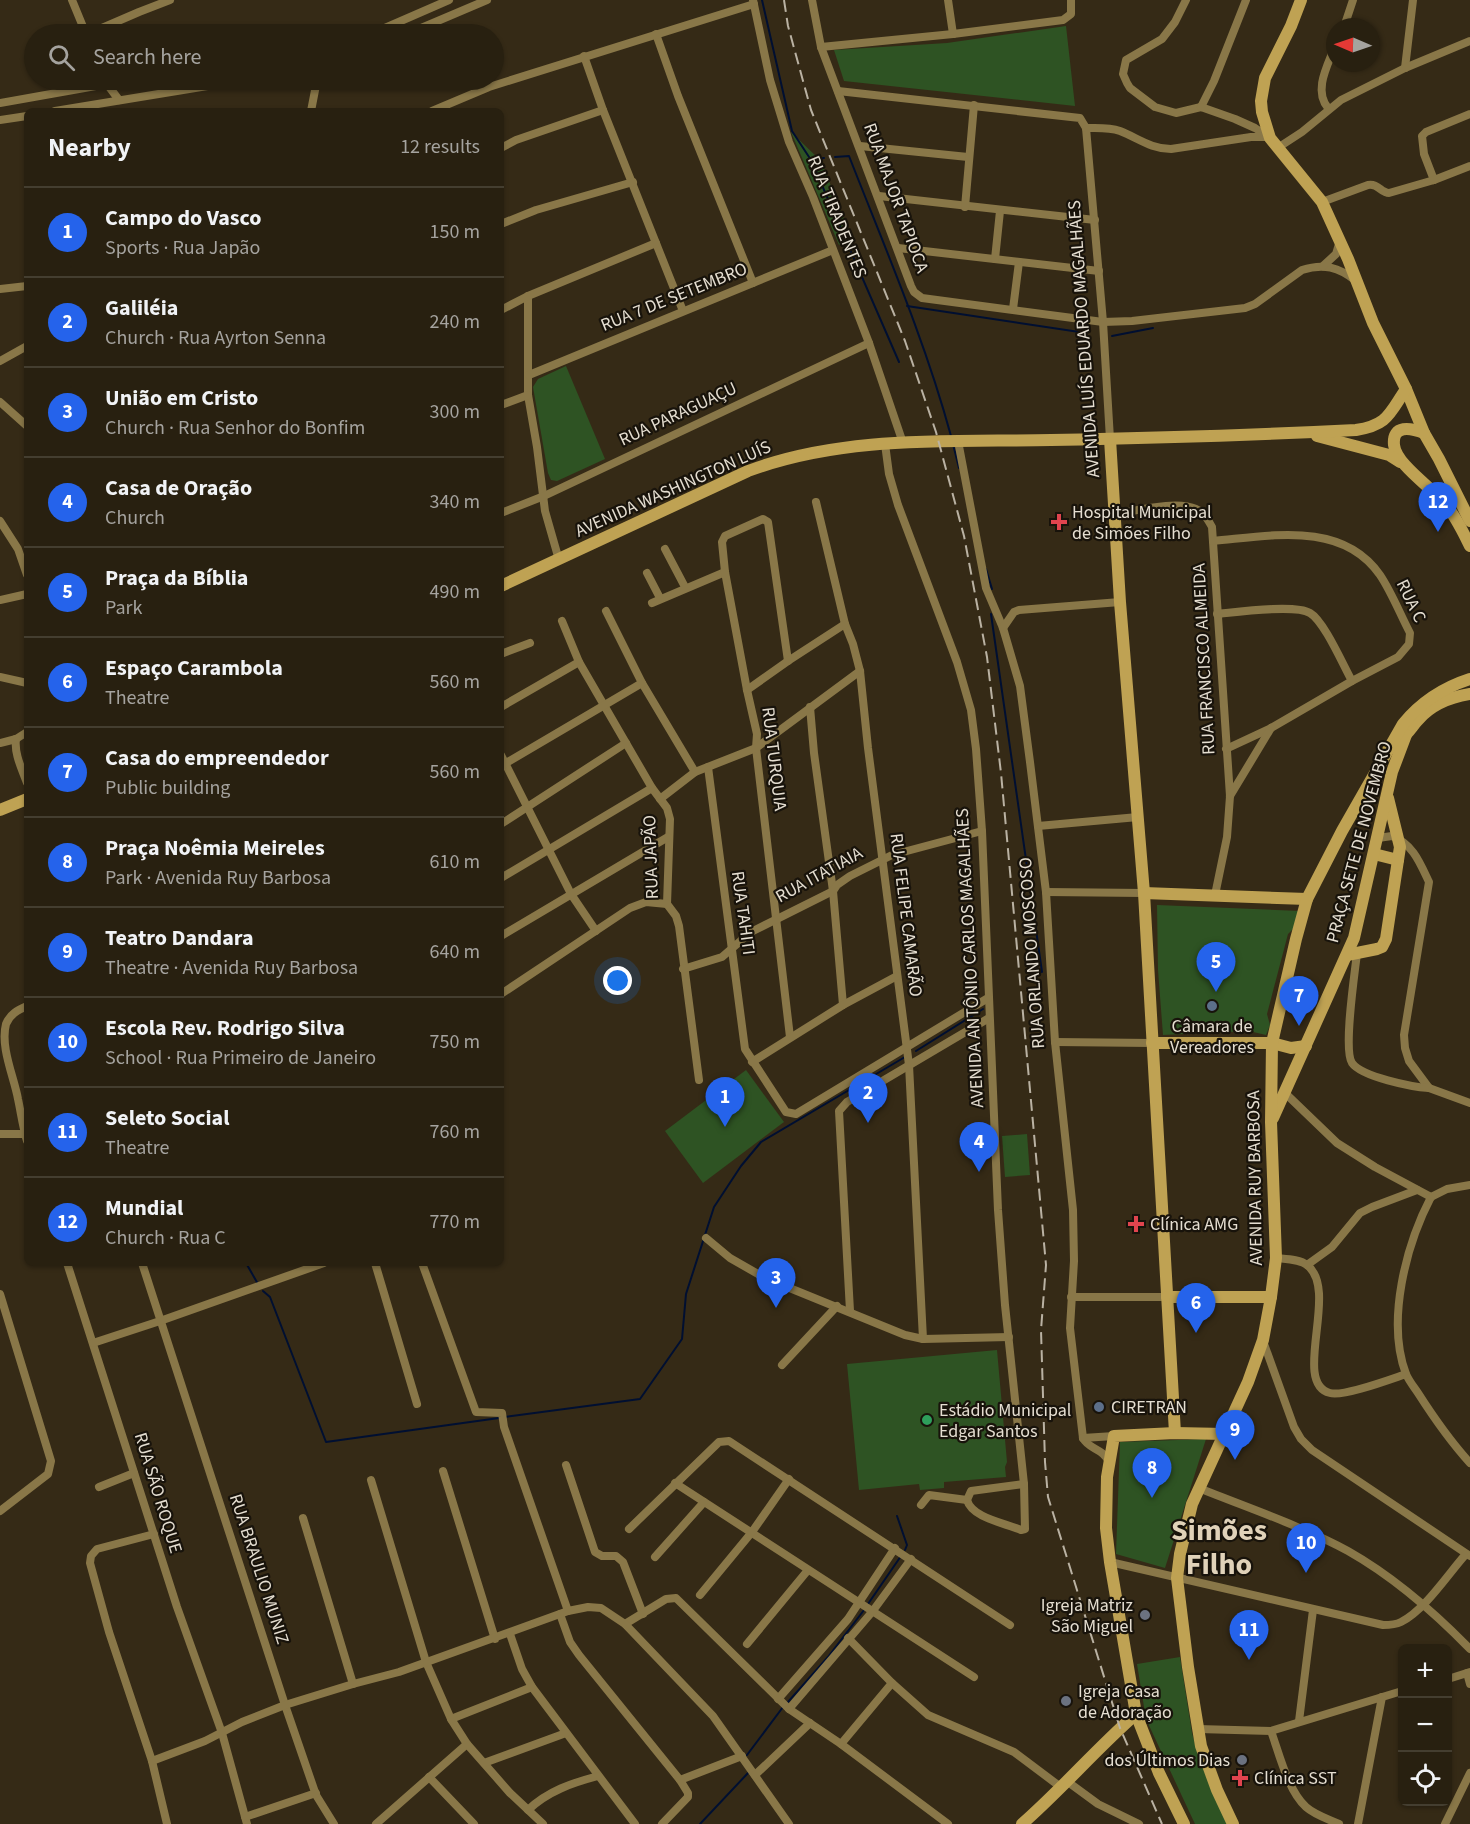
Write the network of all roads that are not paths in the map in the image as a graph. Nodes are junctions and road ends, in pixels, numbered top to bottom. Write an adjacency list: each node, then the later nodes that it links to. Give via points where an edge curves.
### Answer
1 (72, 0): 15 (street)
2 (171, 0): 16 (street)
3 (449, 0): 17 (street)
4 (487, 0): 18 (street)
5 (812, 0): 22 (street, RUA MAJOR TAPIOCA)
6 (948, 0): 20 (street)
7 (1071, 0): 20 (street, via 1071,14 1066,19)
8 (1185, 0): 36 (street, via 1169,31 1157,43 1126,60 1123,74 1130,88 1155,107 1176,112)
9 (1246, 0): 36 (street)
10 (1301, 0): 46 (main road, via 1265,78 1262,112)
11 (1353, 0): 14 (street)
12 (1413, 0): 24 (street)
13 (753, 2): 19 (street); 63 (street, RUA TIRADENTES, via 779,113)
14 (1347, 18)
15 (83, 24)
16 (112, 24)
17 (394, 24)
18 (431, 24)
19 (656, 34): 23 (street); 69 (street)
20 (952, 34): 22 (street)
21 (1470, 41): 24 (street)
22 (821, 47): 32 (street, RUA MAJOR TAPIOCA)
23 (584, 56): 26 (street); 41 (street)
24 (1405, 68): 40 (street)
25 (1326, 70): 40 (street, via 1322,97)
26 (504, 82)
27 (73, 90): 34 (street)
28 (113, 90): 33 (street)
29 (182, 90): 33 (street)
30 (315, 90): 38 (street)
31 (482, 90): 39 (street)
32 (838, 91): 35 (street); 48 (street, RUA MAJOR TAPIOCA)
33 (119, 100): 37 (street)
34 (0, 103)
35 (974, 105): 45 (street, via 1069,115 1080,118); 50 (street)
36 (1201, 107): 46 (street)
37 (73, 108)
38 (312, 108)
39 (439, 108)
40 (1328, 108): 49 (street)
41 (603, 110): 47 (street); 53 (street)
42 (1470, 114): 52 (street, via 1422,136)
43 (24, 116): 44 (street)
44 (0, 120)
45 (1086, 128): 46 (street, via 1120,131 1161,149); 58 (street, AVENIDA LUÍS EDUARDO MAGALHÃES)
46 (1269, 137): 49 (main road)
47 (504, 146)
48 (860, 146): 50 (street); 54 (street, RUA MAJOR TAPIOCA)
49 (1279, 147): 55 (main road)
50 (968, 157): 56 (street)
51 (1470, 166): 52 (street)
52 (1434, 180): 55 (street, via 1387,193 1368,185)
53 (633, 182): 59 (street, via 547,206); 61 (street)
54 (879, 196): 56 (street); 62 (street, RUA MAJOR TAPIOCA)
55 (1322, 202): 60 (main road)
56 (965, 207): 57 (street)
57 (1000, 211): 58 (street); 64 (street)
58 (1095, 220): 67 (street, AVENIDA LUÍS EDUARDO MAGALHÃES)
59 (504, 223)
60 (1340, 241): 66 (street, via 1336,254); 68 (main road)
61 (656, 243): 72 (street); 75 (street)
62 (898, 249): 64 (street); 74 (street, RUA MAJOR TAPIOCA, via 911,286 922,298)
63 (833, 250): 69 (street, RUA 7 DE SETEMBRO); 77 (street, RUA TIRADENTES)
64 (995, 259): 65 (street)
65 (1019, 262): 67 (street); 74 (street)
66 (1323, 266): 68 (street, via 1344,271); 76 (street, RUA MAJOR TAPIOCA, via 1302,270 1245,308)
67 (1099, 271): 76 (street, AVENIDA LUÍS EDUARDO MAGALHÃES)
68 (1357, 281): 81 (main road)
69 (753, 283): 75 (street, RUA 7 DE SETEMBRO)
70 (24, 286): 71 (street)
71 (0, 289)
72 (528, 296): 73 (street); 80 (street)
73 (504, 308)
74 (1012, 309): 76 (street, RUA MAJOR TAPIOCA)
75 (683, 311): 80 (street, RUA 7 DE SETEMBRO)
76 (1103, 322): 89 (street, AVENIDA LUÍS EDUARDO MAGALHÃES)
77 (869, 343): 91 (street, RUA TIRADENTES); 95 (street, RUA PARAGUAÇU)
78 (24, 348): 79 (street)
79 (0, 362)
80 (529, 375): 82 (street)
81 (1406, 389): 86 (main road, AVENIDA WASHINGTON LUÍS, via 1387,417 1374,427); 88 (main road)
82 (528, 395): 84 (street); 95 (street)
83 (0, 402): 85 (street)
84 (504, 404)
85 (24, 423)
86 (1345, 430): 87 (main road, AVENIDA WASHINGTON LUÍS); 93 (main road)
87 (1304, 432): 89 (main road, AVENIDA WASHINGTON LUÍS); 93 (main road)
88 (1424, 434): 94 (main road, via 1404,428 1394,437 1394,447); 100 (main road)
89 (1110, 439): 90 (main road, AVENIDA WASHINGTON LUÍS); 98 (main road, AVENIDA LUÍS EDUARDO MAGALHÃES)
90 (949, 442): 91 (main road, AVENIDA WASHINGTON LUÍS); 117 (street, RUA ORLANDO MOSCOSO, via 967,483 986,588)
91 (903, 443): 92 (main road, AVENIDA WASHINGTON LUÍS)
92 (885, 444): 104 (main road, AVENIDA WASHINGTON LUÍS, via 778,460); 157 (street, AVENIDA ANTÔNIO CARLOS MAGALHÃES, via 898,505 965,684 976,749)
93 (1355, 445): 94 (main road, via 1389,454)
94 (1405, 465): 102 (main road, via 1448,507)
95 (544, 495): 97 (street, RUA PARAGUAÇU); 104 (street)
96 (816, 502): 116 (street, RUA FELIPE CAMARÃO)
97 (504, 512)
98 (1114, 514): 101 (street, RUA FRANCISCO ALMEIDA, via 1174,506 1195,508 1208,519); 112 (main road, AVENIDA LUÍS EDUARDO MAGALHÃES)
99 (0, 521): 105 (street)
100 (1470, 521)
101 (1213, 541): 114 (street, RUA FRANCISCO ALMEIDA); 125 (street, RUA C, via 1308,534 1339,542 1369,563 1380,576 1410,638 1407,649 1398,657)
102 (1470, 546)
103 (665, 549): 109 (street)
104 (559, 560): 108 (main road, AVENIDA WASHINGTON LUÍS)
105 (24, 566)
106 (725, 572): 109 (street); 120 (street, RUA TURQUIA, via 723,537 761,519 768,522); 128 (street, RUA TURQUIA)
107 (646, 573): 109 (street, via 656,601)
108 (504, 585)
109 (685, 587)
110 (24, 595): 111 (street)
111 (0, 600)
112 (1120, 602): 117 (street, via 1019,610); 154 (main road, AVENIDA LUÍS EDUARDO MAGALHÃES)
113 (606, 611): 127 (street)
114 (1217, 614): 125 (street, via 1294,609 1311,613); 141 (street, RUA FRANCISCO ALMEIDA)
115 (562, 621): 121 (street, RUA JAPÃO)
116 (845, 624): 120 (street); 122 (street, RUA FELIPE CAMARÃO)
117 (1003, 628): 156 (street, RUA ORLANDO MOSCOSO, via 1020,686)
118 (530, 643): 119 (street)
119 (504, 653)
120 (788, 661): 128 (street)
121 (579, 662): 130 (street); 131 (street, RUA JAPÃO)
122 (861, 671): 132 (street); 163 (street, RUA FELIPE CAMARÃO)
123 (0, 677): 126 (street)
124 (1470, 679): 139 (main road, AVENIDA RUY BARBOSA, via 1425,701 1403,724)
125 (1352, 681): 133 (street, RUA C)
126 (24, 682)
127 (642, 683): 131 (street); 145 (street)
128 (747, 690): 140 (street, RUA TURQUIA, via 757,734)
129 (1470, 694): 135 (main road, PRAÇA SETE DE NOVEMBRO, via 1456,696 1429,710)
130 (504, 705)
131 (605, 705): 138 (street, RUA JAPÃO); 142 (street)
132 (810, 707): 140 (street); 166 (street)
133 (1271, 728): 141 (street, RUA C); 149 (street)
134 (24, 734): 136 (street)
135 (1407, 735): 139 (main road, PRAÇA SETE DE NOVEMBRO); 148 (main road, PRAÇA SETE DE NOVEMBRO)
136 (16, 739): 137 (street); 146 (street)
137 (0, 743)
138 (626, 743): 147 (street, RUA JAPÃO); 152 (street)
139 (1392, 743): 171 (main road, AVENIDA RUY BARBOSA)
140 (756, 748): 144 (street); 173 (street, RUA TURQUIA)
141 (1226, 750): 149 (street, RUA FRANCISCO ALMEIDA)
142 (504, 760)
143 (504, 765): 152 (street)
144 (708, 767): 145 (street); 176 (street, RUA TAHITI)
145 (695, 772): 150 (street)
146 (24, 775)
147 (652, 788): 150 (street, RUA JAPÃO); 161 (street)
148 (1387, 794): 159 (main road, PRAÇA SETE DE NOVEMBRO); 160 (main road)
149 (1230, 796): 170 (street, RUA FRANCISCO ALMEIDA, via 1227,837)
150 (660, 799): 158 (street, RUA JAPÃO, via 670,819)
151 (24, 800): 153 (main road)
152 (527, 808): 155 (street); 161 (street)
153 (0, 810)
154 (1138, 817): 156 (street); 168 (main road, AVENIDA LUÍS EDUARDO MAGALHÃES)
155 (504, 822)
156 (1038, 826): 167 (street, RUA ORLANDO MOSCOSO)
157 (982, 831): 163 (street, RUA ITATIAIA, via 908,849); 181 (street, AVENIDA ANTÔNIO CARLOS MAGALHÃES)
158 (668, 837): 169 (street); 172 (street, RUA JAPÃO)
159 (1378, 838): 160 (street, via 1389,835); 162 (main road, PRAÇA SETE DE NOVEMBRO)
160 (1399, 839): 164 (main road); 195 (street, via 1415,853 1429,882 1404,1035 1408,1061)
161 (547, 850): 165 (street); 169 (street)
162 (1374, 855): 164 (main road); 177 (main road, PRAÇA SETE DE NOVEMBRO)
163 (883, 860): 166 (street, RUA ITATIAIA, via 842,881); 179 (street, RUA FELIPE CAMARÃO)
164 (1398, 860): 177 (main road, via 1385,943 1377,949)
165 (504, 876)
166 (833, 891): 173 (street, RUA ITATIAIA); 182 (street)
167 (1046, 892): 168 (street); 186 (street, RUA ORLANDO MOSCOSO)
168 (1144, 893): 170 (main road); 187 (main road, AVENIDA LUÍS EDUARDO MAGALHÃES)
169 (571, 894): 174 (street); 175 (street)
170 (1215, 895): 171 (main road)
171 (1307, 899): 188 (main road, AVENIDA RUY BARBOSA)
172 (667, 904): 174 (street, via 639,904); 178 (street, RUA JAPÃO, via 679,926)
173 (777, 918): 176 (street, RUA ITATIAIA, via 751,932); 185 (street, RUA TURQUIA)
174 (596, 932): 180 (street)
175 (504, 934)
176 (732, 950): 178 (street, RUA ITATIAIA); 192 (street, RUA TAHITI, via 745,1049)
177 (1352, 954): 189 (main road, PRAÇA SETE DE NOVEMBRO); 195 (street, via 1349,1058 1366,1072 1401,1084)
178 (683, 969): 194 (street, RUA JAPÃO)
179 (897, 976): 182 (street); 190 (street, RUA FELIPE CAMARÃO)
180 (504, 992)
181 (988, 998): 184 (street, AVENIDA ANTÔNIO CARLOS MAGALHÃES); 190 (street)
182 (843, 1005): 185 (street)
183 (24, 1007): 191 (street, via 6,1024)
184 (989, 1018): 193 (street); 220 (street, AVENIDA ANTÔNIO CARLOS MAGALHÃES)
185 (790, 1037): 192 (street)
186 (1055, 1042): 187 (street); 214 (street, RUA ORLANDO MOSCOSO, via 1073,1210)
187 (1152, 1043): 188 (main road); 215 (main road, AVENIDA LUÍS EDUARDO MAGALHÃES)
188 (1272, 1043): 189 (main road, via 1291,1048); 198 (main road, AVENIDA RUY BARBOSA)
189 (1306, 1046): 196 (main road, PRAÇA SETE DE NOVEMBRO)
190 (906, 1048): 192 (street, RUA TAHITI, via 796,1114 784,1109); 193 (street, RUA FELIPE CAMARÃO)
191 (4, 1057): 199 (street)
192 (752, 1062)
193 (909, 1065): 218 (street, via 847,1102 838,1116); 221 (street, RUA FELIPE CAMARÃO)
194 (699, 1080)
195 (1429, 1088): 197 (street)
196 (1285, 1093): 198 (main road, PRAÇA SETE DE NOVEMBRO); 203 (street, via 1337,1143)
197 (1470, 1103)
198 (1271, 1122): 206 (main road, AVENIDA RUY BARBOSA)
199 (24, 1126)
200 (0, 1134): 201 (street)
201 (24, 1136)
202 (1470, 1185): 204 (street)
203 (1417, 1190): 204 (street); 207 (street, via 1360,1213 1332,1248)
204 (1431, 1197): 225 (street, via 1410,1245 1402,1289 1399,1332)
205 (706, 1238): 217 (street, via 730,1258 765,1278)
206 (1276, 1258): 207 (street); 216 (main road, AVENIDA RUY BARBOSA)
207 (1307, 1265): 225 (street, via 1320,1288 1315,1374 1322,1389 1337,1394)
208 (68, 1266): 223 (street, RUA SÃO ROQUE)
209 (143, 1266): 219 (street, RUA BRAULIO MUNIZ)
210 (376, 1266): 226 (street)
211 (423, 1266): 262 (street, via 476,1412 500,1412 503,1416)
212 (300, 1267): 219 (street)
213 (0, 1294): 245 (street, via 51,1466 48,1474)
214 (1071, 1297): 215 (street); 230 (street, RUA ORLANDO MOSCOSO, via 1071,1350)
215 (1167, 1297): 216 (main road); 227 (main road, AVENIDA LUÍS EDUARDO MAGALHÃES)
216 (1271, 1297): 222 (main road, AVENIDA RUY BARBOSA)
217 (837, 1306): 218 (street); 224 (street)
218 (850, 1311): 221 (street)
219 (160, 1322): 223 (street); 282 (street, RUA BRAULIO MUNIZ)
220 (1009, 1337): 221 (street); 239 (street, AVENIDA ANTÔNIO CARLOS MAGALHÃES)
221 (923, 1339)
222 (1263, 1340): 228 (main road, AVENIDA RUY BARBOSA); 251 (street, via 1301,1439)
223 (93, 1343): 235 (street, RUA SÃO ROQUE)
224 (782, 1365)
225 (1406, 1374): 232 (street, via 1434,1419)
226 (417, 1404)
227 (1175, 1433): 228 (main road); 229 (main road)
228 (1225, 1434): 241 (main road, AVENIDA RUY BARBOSA)
229 (1114, 1437): 230 (street); 231 (main road)
230 (1083, 1438): 231 (street, via 1102,1451)
231 (1110, 1463): 254 (main road, via 1106,1502)
232 (1470, 1463)
233 (566, 1464): 263 (street, via 596,1552 616,1556 623,1562)
234 (443, 1471): 268 (street)
235 (134, 1473): 240 (street); 249 (street, RUA SÃO ROQUE)
236 (789, 1479): 238 (street, via 725,1440); 248 (street); 250 (street)
237 (371, 1480): 271 (street)
238 (675, 1483): 243 (street); 247 (street)
239 (1024, 1484): 242 (street, via 971,1491); 242 (street, AVENIDA ANTÔNIO CARLOS MAGALHÃES, via 1025,1529 979,1514)
240 (99, 1487)
241 (1199, 1488): 256 (main road, AVENIDA RUY BARBOSA, via 1186,1522); 259 (street, via 1347,1551)
242 (967, 1500): 244 (street, via 929,1495)
243 (704, 1502): 248 (street); 252 (street)
244 (921, 1505)
245 (0, 1511)
246 (303, 1518): 276 (street)
247 (629, 1529)
248 (752, 1532): 255 (street); 257 (street)
249 (153, 1534): 290 (street, RUA SÃO ROQUE); 295 (street, via 97,1549 90,1563)
250 (895, 1548): 253 (street); 258 (street)
251 (1468, 1555): 259 (street)
252 (655, 1557)
253 (911, 1559): 261 (street); 265 (street)
254 (1110, 1562): 256 (street); 284 (main road)
255 (808, 1570): 258 (street); 269 (street)
256 (1177, 1578): 260 (street); 288 (main road, AVENIDA RUY BARBOSA)
257 (700, 1595)
258 (860, 1603): 261 (street); 281 (street)
259 (1423, 1603): 260 (street, via 1406,1619 1391,1625); 270 (street)
260 (1313, 1610): 286 (street)
261 (872, 1612): 267 (street); 273 (street)
262 (564, 1613): 264 (street, via 601,1608); 266 (street); 301 (street, via 570,1642 579,1655)
263 (643, 1614): 264 (street); 281 (street, via 666,1599 676,1598)
264 (625, 1624): 294 (street, via 700,1702)
265 (1010, 1625)
266 (510, 1634): 268 (street); 278 (street)
267 (848, 1638): 275 (street); 283 (street)
268 (495, 1639): 271 (street)
269 (747, 1644)
270 (1470, 1649)
271 (426, 1662): 276 (street); 285 (street)
272 (1469, 1673): 274 (street); 277 (street)
273 (974, 1677)
274 (1452, 1678)
275 (892, 1683): 293 (street); 302 (street, via 928,1715 1014,1752)
276 (353, 1684): 282 (street)
277 (1470, 1684)
278 (532, 1687): 285 (street); 291 (street)
279 (1398, 1692): 280 (street)
280 (1382, 1697): 286 (street); 320 (street)
281 (778, 1699): 283 (street)
282 (285, 1705): 290 (street); 303 (street, RUA BRAULIO MUNIZ)
283 (789, 1709): 287 (street)
284 (1136, 1714): 302 (main road); 317 (main road)
285 (451, 1719): 292 (street)
286 (1299, 1721): 289 (street)
287 (810, 1723): 293 (street); 298 (street)
288 (1198, 1729): 289 (street); 318 (main road, AVENIDA RUY BARBOSA, via 1209,1769)
289 (1271, 1731): 319 (street, via 1298,1797 1306,1807)
290 (222, 1732): 295 (street); 305 (street, RUA SÃO ROQUE)
291 (566, 1733): 296 (street); 299 (street)
292 (467, 1744): 296 (street); 300 (street)
293 (841, 1744): 314 (street)
294 (742, 1756): 298 (street); 301 (street)
295 (152, 1761): 306 (street)
296 (484, 1763): 304 (street)
297 (1470, 1773): 321 (street)
298 (755, 1775): 313 (street)
299 (598, 1776): 304 (street, via 554,1791); 311 (street)
300 (429, 1777): 308 (street); 309 (street)
301 (681, 1780): 312 (street, via 688,1797)
302 (1065, 1785): 315 (main road); 316 (street)
303 (316, 1793): 305 (street); 307 (street, RUA BRAULIO MUNIZ)
304 (528, 1810): 310 (street)
305 (246, 1820)
306 (167, 1824)
307 (334, 1824)
308 (376, 1824)
309 (474, 1824)
310 (543, 1824)
311 (635, 1824)
312 (662, 1824)
313 (789, 1824)
314 (948, 1824)
315 (1023, 1824)
316 (1138, 1824)
317 (1184, 1824)
318 (1233, 1824)
319 (1339, 1824)
320 (1358, 1824)
321 (1445, 1824)

